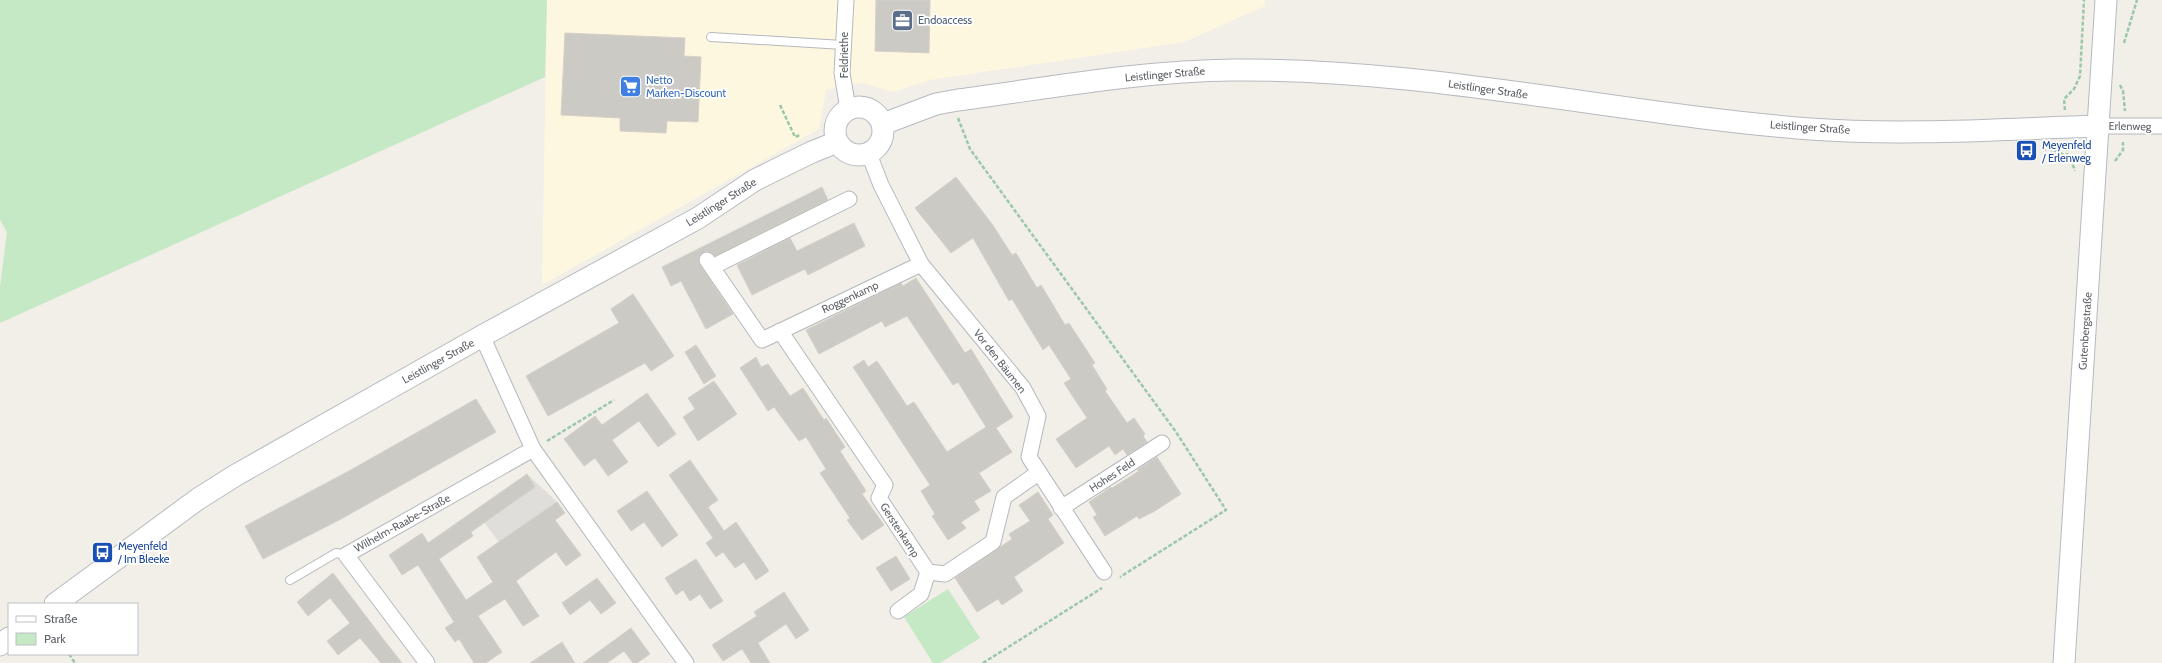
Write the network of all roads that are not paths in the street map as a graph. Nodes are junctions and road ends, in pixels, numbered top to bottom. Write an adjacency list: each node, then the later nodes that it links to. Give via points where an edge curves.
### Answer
1 (846, 0): 4 (street, Feldriethe)
2 (2106, 0): 7 (street, Gutenbergstraße)
3 (711, 37): 4 (lane)
4 (843, 45): 5 (street, Feldriethe, via 842,73)
5 (848, 109): 6 (street, via 856,107 872,110); 9 (street, via 837,120)
6 (882, 124): 7 (street, Leistlinger Straße, via 936,104 958,100 1168,72 1233,70 1324,72 1440,83 1682,115 1812,129 1942,133); 10 (street, via 882,141)
7 (2098, 126): 8 (street, Erlenweg); 29 (street, Gutenbergstraße)
8 (2162, 126)
9 (837, 142): 10 (street, via 848,153 861,156); 14 (street, Leistlinger Straße, via 755,180 698,218)
10 (869, 154): 12 (street, Vor den Bäumen, via 881,185)
11 (849, 199): 13 (street, Roggenkamp, via 710,264 762,340)
12 (921, 264): 13 (street, Roggenkamp); 17 (street, Vor den Bäumen, via 1023,388 1038,416 1029,457)
13 (780, 331): 20 (street, Gerstenkamp, via 885,485 879,498)
14 (482, 336): 16 (street); 23 (street, Leistlinger Straße, via 236,475)
15 (1162, 442): 18 (street, Hohes Feld)
16 (533, 449): 19 (street, Wilhelm-Raabe-Straße); 28 (street)
17 (1038, 472): 18 (street, Vor den Bäumen); 20 (street, via 1004,497 992,542 945,574)
18 (1061, 508): 21 (street, Vor den Bäumen)
19 (346, 555): 22 (lane, via 336,553); 27 (street, Wilhelm-Raabe-Straße)
20 (928, 572): 24 (street, via 922,594)
21 (1105, 579)
22 (290, 580)
23 (56, 603)
24 (898, 611)
25 (8, 639): 26 (street)
26 (0, 645)
27 (427, 663)
28 (686, 663)
29 (2064, 663)

